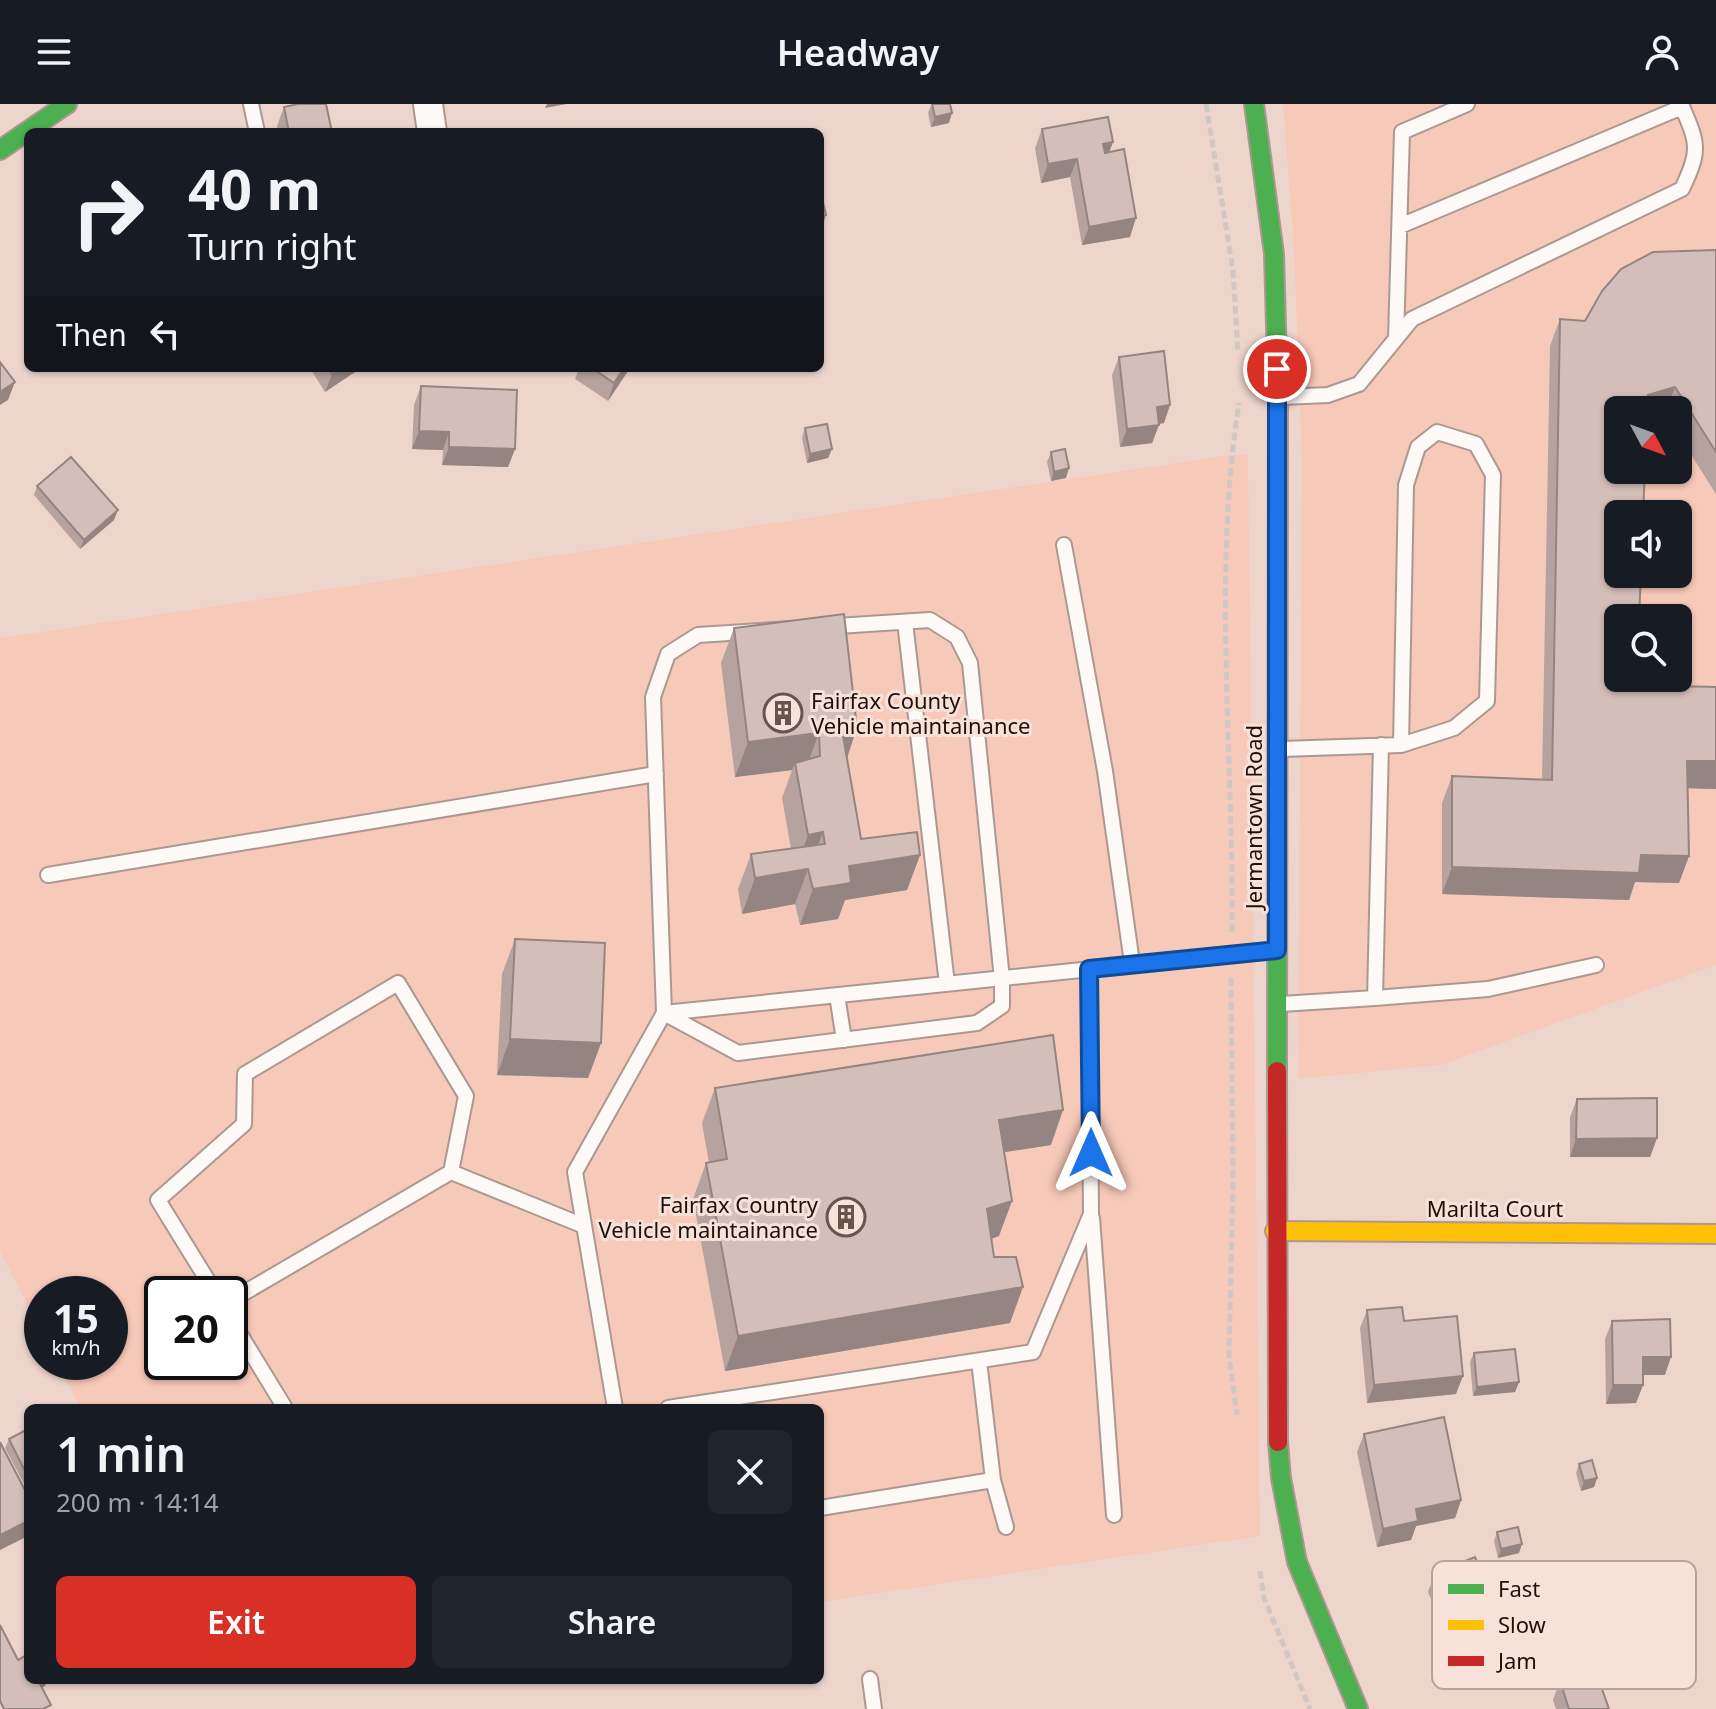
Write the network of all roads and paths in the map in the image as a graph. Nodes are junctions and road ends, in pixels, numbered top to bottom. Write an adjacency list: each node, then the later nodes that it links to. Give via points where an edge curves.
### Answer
1 (67, 104): 8 (main road)
2 (251, 104): 9 (lane)
3 (428, 104): 10 (street)
4 (1206, 104): 15 (path, via 1233,270)
5 (1254, 104): 16 (main road, Jermantown Road, via 1274,254)
6 (1467, 104): 13 (lane, via 1402,132)
7 (1681, 105): 13 (lane); 14 (lane, via 1694,136 1696,159 1682,189 1412,319)
8 (32, 128)
9 (256, 128)
10 (431, 128)
11 (24, 134): 12 (main road)
12 (0, 150)
13 (1400, 226): 14 (lane)
14 (1396, 339): 16 (lane, via 1359,384 1328,395)
15 (1238, 356)
16 (1278, 398): 22 (main road, Jermantown Road)
17 (1240, 399): 26 (path, via 1230,461 1227,603)
18 (1064, 545): 27 (lane, via 1105,771)
19 (905, 622): 23 (lane, via 698,635 668,654 653,697); 30 (lane, via 930,620 957,637 970,663); 31 (lane)
20 (1381, 745): 21 (lane); 22 (lane); 33 (lane)
21 (1401, 745): 21 (lane, via 1454,728 1487,701 1493,475 1476,444 1437,432 1418,447 1406,485)
22 (1277, 749): 25 (main road, Jermantown Road)
23 (656, 774): 24 (lane); 35 (lane)
24 (48, 875)
25 (1277, 950): 26 (lane); 34 (main road, Jermantown Road)
26 (1231, 953): 27 (lane); 49 (path, via 1229,1356)
27 (1132, 963): 29 (lane)
28 (1596, 965): 33 (lane, via 1488,989)
29 (1089, 969): 30 (lane); 38 (lane)
30 (1002, 979): 31 (lane); 36 (lane, via 1002,1006 977,1023)
31 (947, 984): 32 (lane)
32 (837, 995): 35 (lane); 36 (lane)
33 (1375, 998): 34 (lane)
34 (1277, 1005): 40 (main road, Jermantown Road)
35 (664, 1013): 36 (lane, via 738,1053); 39 (lane, via 575,1172)
36 (844, 1040)
37 (451, 1172): 39 (lane); 42 (lane, via 466,1096 398,983 245,1074 244,1124 158,1200); 43 (lane)
38 (1091, 1214): 45 (lane, via 1033,1352); 52 (lane)
39 (584, 1226): 47 (lane)
40 (1275, 1231): 41 (main road, Marilta Court); 58 (main road, Jermantown Road, via 1276,1408 1288,1520 1297,1562)
41 (1716, 1234)
42 (205, 1276)
43 (248, 1290)
44 (248, 1347): 46 (lane)
45 (979, 1361): 48 (lane); 50 (lane)
46 (283, 1404)
47 (614, 1404)
48 (694, 1404)
49 (1239, 1428)
50 (993, 1480): 51 (lane); 53 (lane)
51 (824, 1507)
52 (1114, 1515)
53 (1006, 1527)
54 (1258, 1556): 57 (path, via 1264,1598)
55 (870, 1679): 56 (lane)
56 (874, 1709)
57 (1310, 1709)
58 (1358, 1709)

